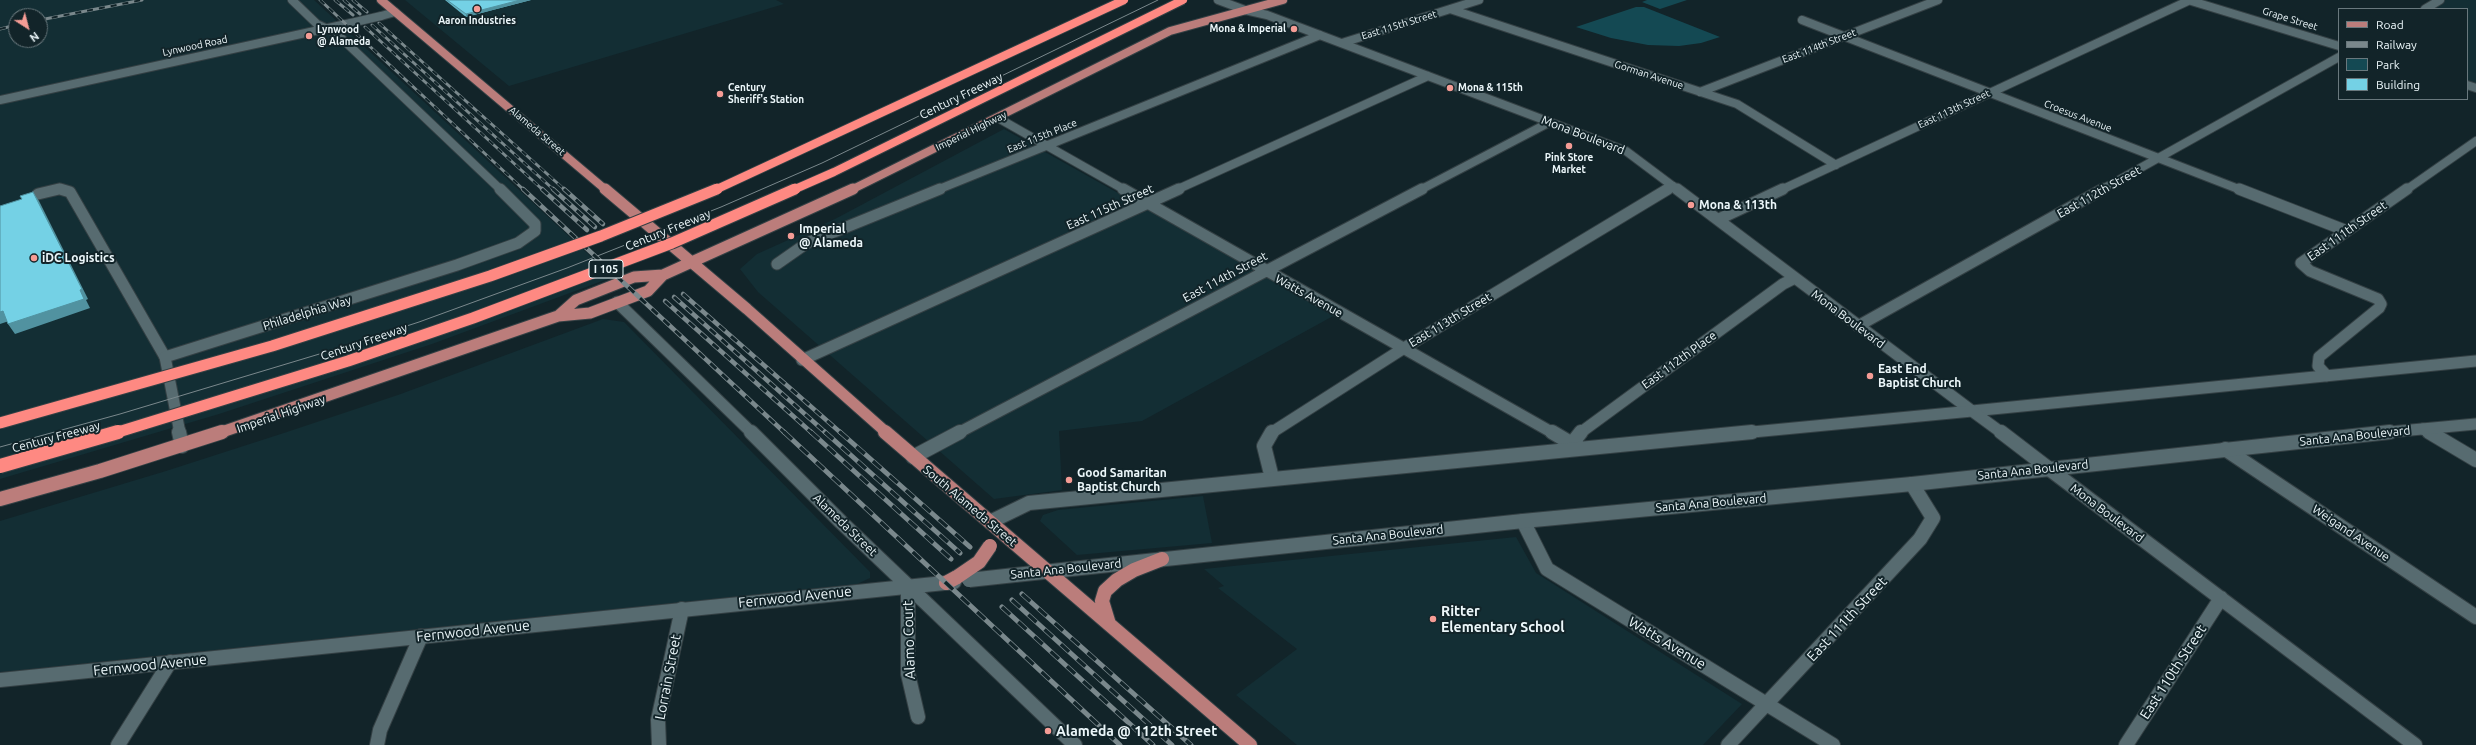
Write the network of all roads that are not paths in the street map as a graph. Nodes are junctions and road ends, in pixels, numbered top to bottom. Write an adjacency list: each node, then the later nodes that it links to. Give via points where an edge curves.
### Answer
1 (292, 0): 16 (street, via 317,24)
2 (380, 0): 14 (main road, Alameda Street)
3 (1124, 0): 51 (highway, Century Freeway, bridge, via 764,169 601,236 490,276 272,346)
4 (1183, 0): 59 (highway, Century Freeway / I 105, bridge, via 841,169 666,245 348,362 169,418)
5 (1218, 0): 13 (street, Mona Boulevard)
6 (1283, 0): 13 (main road, Imperial Highway)
7 (1479, 0): 12 (street, East 115th Street)
8 (1938, 0): 18 (street, East 114th Street)
9 (2189, 0): 20 (street, Grape Street); 24 (street, East 113th Street)
10 (2440, 0): 11 (street)
11 (2426, 8)
12 (1450, 9): 19 (street, East 115th Street); 23 (street, Gorman Avenue)
13 (1245, 10): 17 (street, Mona Boulevard, via 1267,15); 26 (main road, Imperial Highway, via 1170,31)
14 (395, 12): 16 (street, Lynwood Road, bridge); 37 (main road, Alameda Street)
15 (1802, 20): 18 (street, Croesus Avenue)
16 (328, 29): 25 (street, Lynwood Road); 46 (street, Philadelphia Way, via 337,34 524,212 535,224 533,234 518,243 457,265)
17 (1320, 35): 19 (street, Mona Boulevard); 29 (street, East 115th Place)
18 (1842, 36): 23 (street, East 114th Street); 24 (street, Croesus Avenue)
19 (1342, 43): 22 (street, Mona Boulevard)
20 (2338, 46)
21 (2338, 58): 30 (street, East 112th Street)
22 (1428, 76): 27 (street, Mona Boulevard); 34 (street, East 115th Street)
23 (1700, 92): 31 (street, Gorman Avenue, via 1737,104)
24 (1988, 93): 30 (street, Croesus Avenue); 31 (street, East 113th Street)
25 (0, 100)
26 (998, 118): 29 (street, Watts Avenue); 37 (main road, Imperial Highway)
27 (1550, 122): 32 (street, Mona Boulevard, via 1626,151); 39 (street, East 114th Street)
28 (2476, 141): 36 (street, East 111th Street)
29 (1047, 146): 34 (street, Watts Avenue); 38 (street, East 115th Place, via 808,243)
30 (2159, 158): 36 (street, Croesus Avenue); 44 (street, East 112th Street)
31 (1836, 165): 35 (street, East 113th Street)
32 (1673, 186): 35 (street, Mona Boulevard); 45 (street, East 113th Street)
33 (38, 194): 46 (street, via 60,189 70,192)
34 (1149, 204): 39 (street, Watts Avenue); 47 (street, East 115th Street)
35 (1719, 219): 41 (street, Mona Boulevard)
36 (2347, 231): 49 (street, East 111th Street, via 2305,259 2301,263 2302,268 2374,298 2381,304 2319,357 2318,366)
37 (693, 263): 40 (main road, Imperial Highway); 47 (main road, South Alameda Street)
38 (777, 264)
39 (1265, 271): 45 (street, Watts Avenue); 57 (street, East 114th Street)
40 (663, 275): 42 (main road, Imperial Highway, via 648,291); 43 (main road, Imperial Highway, via 634,277 610,286 576,300)
41 (1795, 278): 44 (street, Mona Boulevard); 55 (street, East 112th Place, via 1783,284 1580,433 1574,441)
42 (617, 302): 43 (main road, Imperial Highway, via 590,313); 69 (street, Alameda Street)
43 (558, 316): 54 (main road, Imperial Highway, via 393,376)
44 (1858, 326): 50 (street, Mona Boulevard)
45 (1404, 348): 55 (street, Watts Avenue); 61 (street, East 113th Street, via 1270,434 1264,446)
46 (165, 357): 54 (street)
47 (802, 360): 57 (main road, South Alameda Street)
48 (2476, 361): 49 (street)
49 (2327, 376): 50 (street)
50 (1972, 411): 55 (street); 60 (street, Mona Boulevard)
51 (0, 423)
52 (2476, 424): 53 (street, Santa Ana Boulevard)
53 (2423, 429): 56 (street, Santa Ana Boulevard); 58 (street)
54 (182, 446): 63 (main road, Imperial Highway)
55 (1579, 448): 61 (street)
56 (2225, 450): 60 (street, Santa Ana Boulevard); 72 (street, Weigand Avenue)
57 (913, 457): 65 (main road, South Alameda Street)
58 (2476, 460)
59 (0, 466)
60 (2048, 468): 62 (street, Santa Ana Boulevard); 70 (street, Mona Boulevard)
61 (1272, 478): 65 (street, via 1029,503)
62 (1912, 484): 64 (street, Santa Ana Boulevard); 77 (street, East 111th Street, via 1933,518 1920,539)
63 (0, 499)
64 (1523, 521): 66 (street, Santa Ana Boulevard); 77 (street, Watts Avenue, via 1547,569)
65 (990, 522): 67 (main road, South Alameda Street); 68 (main road, bridge, via 990,546 979,562)
66 (1162, 559): 67 (street, Santa Ana Boulevard); 73 (main road, via 1134,570 1105,591 1102,601)
67 (1047, 572): 68 (street, Santa Ana Boulevard, bridge); 73 (main road, South Alameda Street)
68 (957, 580): 69 (street, Fernwood Avenue)
69 (908, 587): 71 (street, Fernwood Avenue); 78 (street, Alamo Court, via 908,674); 82 (street, Alameda Street)
70 (2221, 598): 86 (street, East 110th Street); 87 (street, Mona Boulevard)
71 (682, 609): 74 (street, Fernwood Avenue); 81 (street, Lorrain Street, via 658,720)
72 (2476, 617)
73 (1109, 624): 83 (main road, South Alameda Street)
74 (421, 636): 75 (street, Fernwood Avenue); 80 (street, via 380,730)
75 (170, 662): 76 (street, Fernwood Avenue); 79 (street)
76 (0, 680)
77 (1768, 704): 84 (street, East 111th Street); 85 (street, Watts Avenue)
78 (918, 717)
79 (118, 745)
80 (377, 745)
81 (659, 745)
82 (1074, 745)
83 (1250, 745)
84 (1728, 745)
85 (1833, 745)
86 (2126, 745)
87 (2414, 745)

